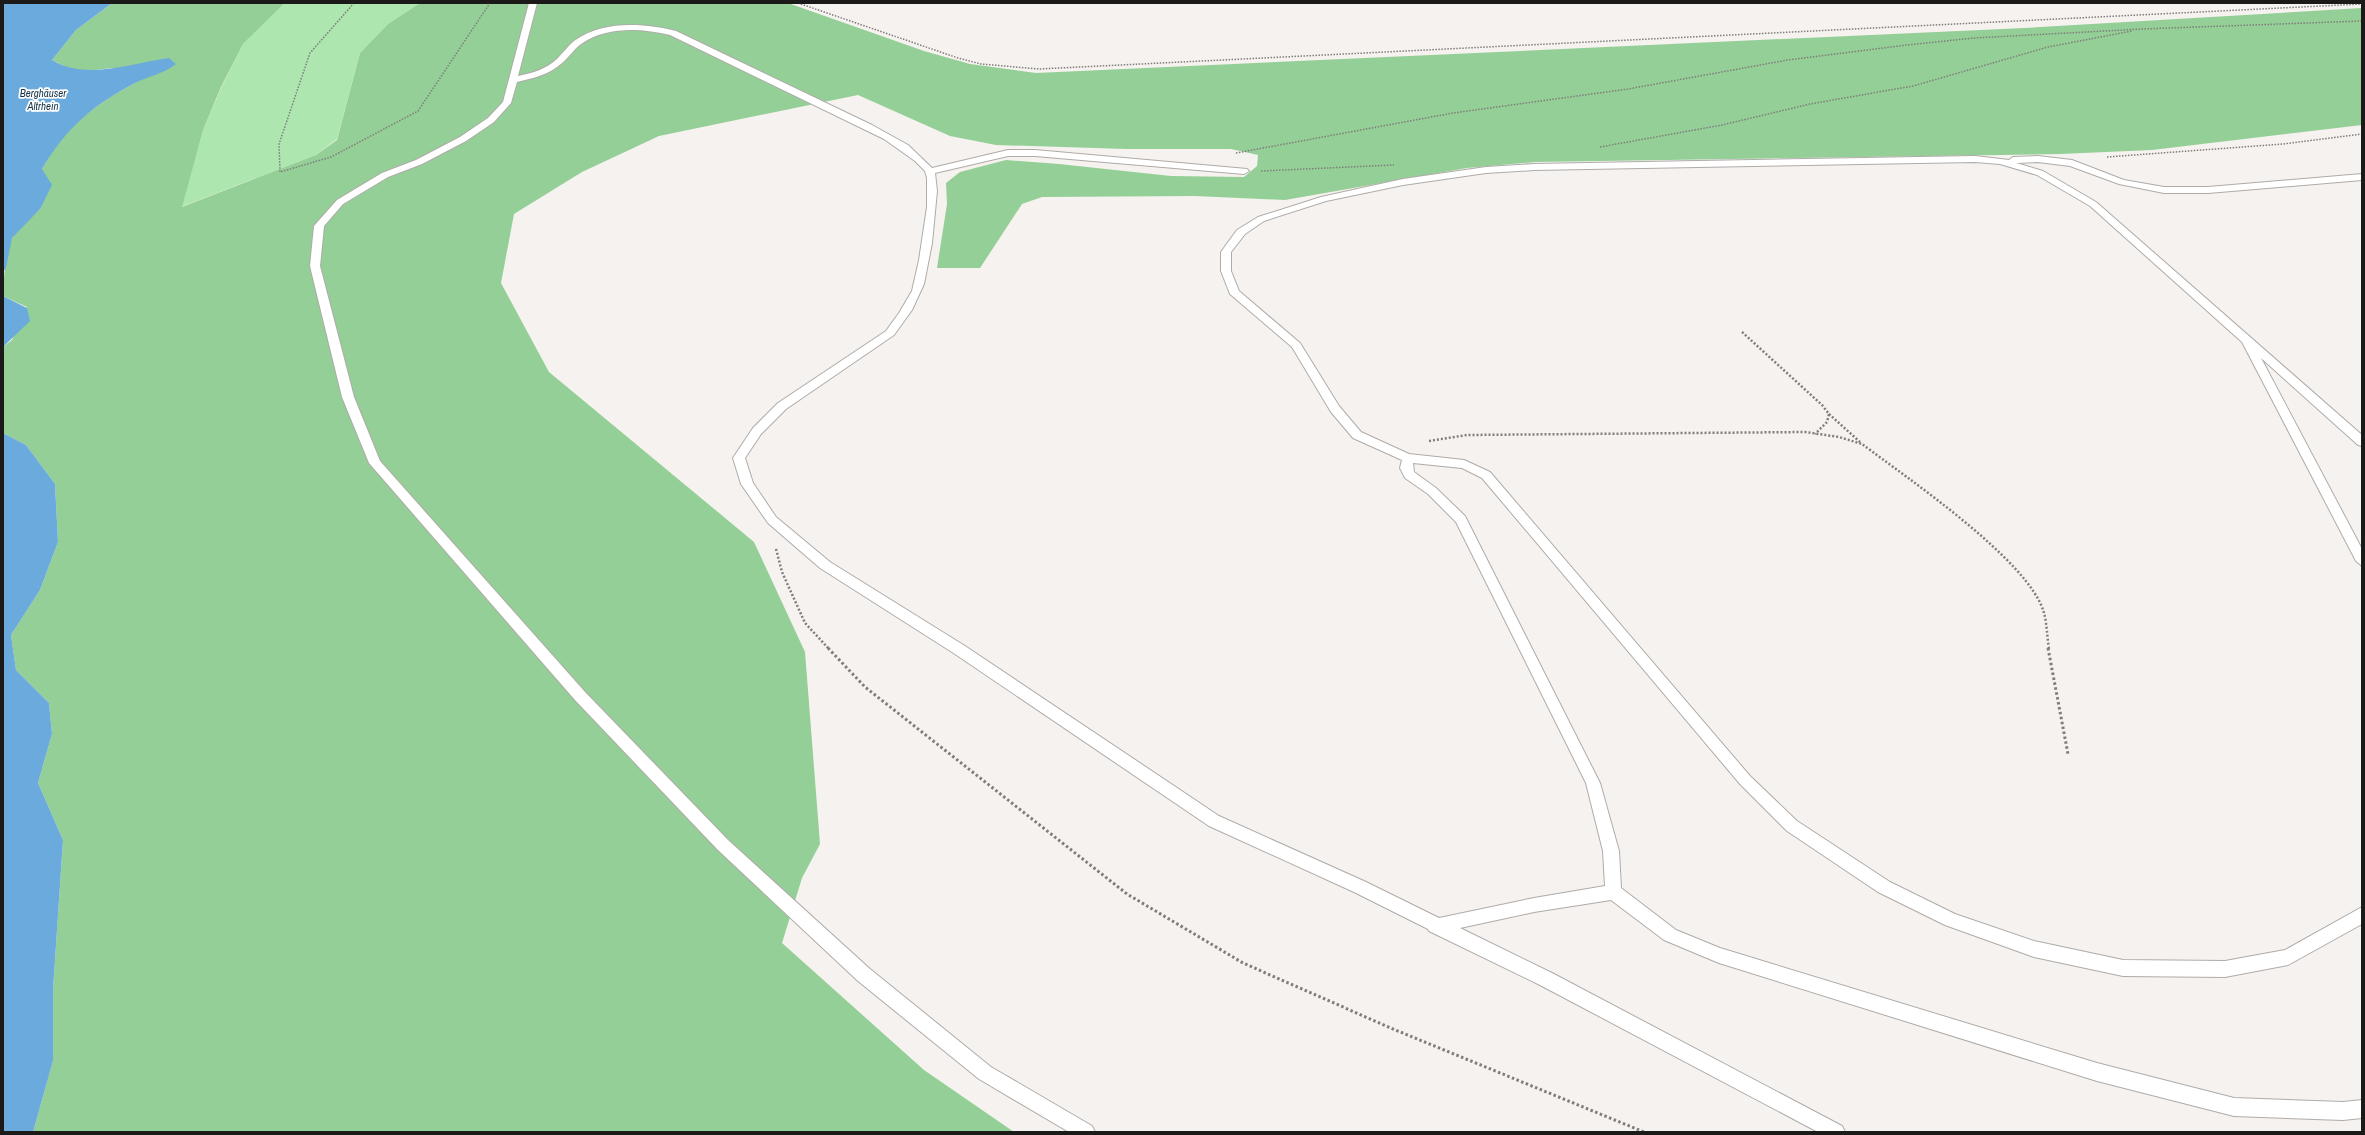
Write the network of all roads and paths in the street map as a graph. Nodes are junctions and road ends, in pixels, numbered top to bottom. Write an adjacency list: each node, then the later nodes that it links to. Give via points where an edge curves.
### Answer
1 (354, 3): 2 (path, via 310,53 279,144 280,172 331,157 418,111)
2 (490, 3)
3 (533, 3): 8 (lane)
4 (798, 3): 5 (path, via 958,58 981,64 1039,69)
5 (2362, 4)
6 (2362, 21): 7 (path)
7 (2142, 29): 10 (path, via 2048,46 1913,86 1810,104 1722,125); 11 (path, via 1974,38 1788,60 1628,89 1453,112)
8 (514, 80): 15 (lane, via 540,74 589,36 628,28 661,30 673,33 893,141 920,159); 32 (lane, via 507,103 491,120 463,139 419,162 385,174 340,202 319,226 315,266 348,396 375,463 580,696 724,845 864,975 985,1074)
9 (2362, 134): 13 (path, via 2282,144 2081,159)
10 (1597, 148)
11 (1234, 153)
12 (2001, 161): 13 (lane, via 2038,159); 19 (lane, via 2040,173 2093,204); 24 (lane, via 1967,159 1486,170 1404,182 1324,199 1261,219 1241,232 1226,252 1226,271 1234,292 1296,345 1335,409 1357,435)
13 (2072, 163): 17 (lane, via 2122,182 2164,190 2208,190)
14 (1402, 165): 16 (path)
15 (930, 171): 16 (lane, via 1008,154 1035,153); 25 (lane, via 933,186 926,254 919,284 902,316 890,333 782,406 756,431 739,458 747,484)
16 (1244, 171)
17 (2362, 177)
18 (1742, 332): 20 (path)
19 (2243, 336): 22 (lane); 26 (lane)
20 (1829, 414): 21 (path, via 1827,422); 23 (path)
21 (1815, 434): 23 (path, via 1840,437); 24 (path, via 1467,435 1429,441)
22 (2362, 442)
23 (1862, 444): 27 (path, via 1976,533 2025,578 2044,612)
24 (1408, 458): 28 (lane, via 1406,468 1409,474 1432,491 1461,519 1593,783 1611,851); 29 (lane, via 1464,464 1486,476 1745,780 1792,826 1884,887 1951,920 2034,949 2122,968 2224,969 2288,956 2352,922)
25 (772, 520): 30 (lane, via 825,565 960,650 1214,821 1360,888); 33 (path, via 782,572 805,623 865,687 1127,894 1243,963 1393,1029)
26 (2362, 561)
27 (2068, 754)
28 (1613, 892): 30 (lane, via 1534,905); 31 (lane, via 1670,935 1719,955 2097,1072 2234,1107 2343,1111)
29 (2362, 914)
30 (1435, 926): 34 (lane, via 1546,979)
31 (2362, 1109)
32 (1086, 1132)
33 (1644, 1132)
34 (1836, 1132)

